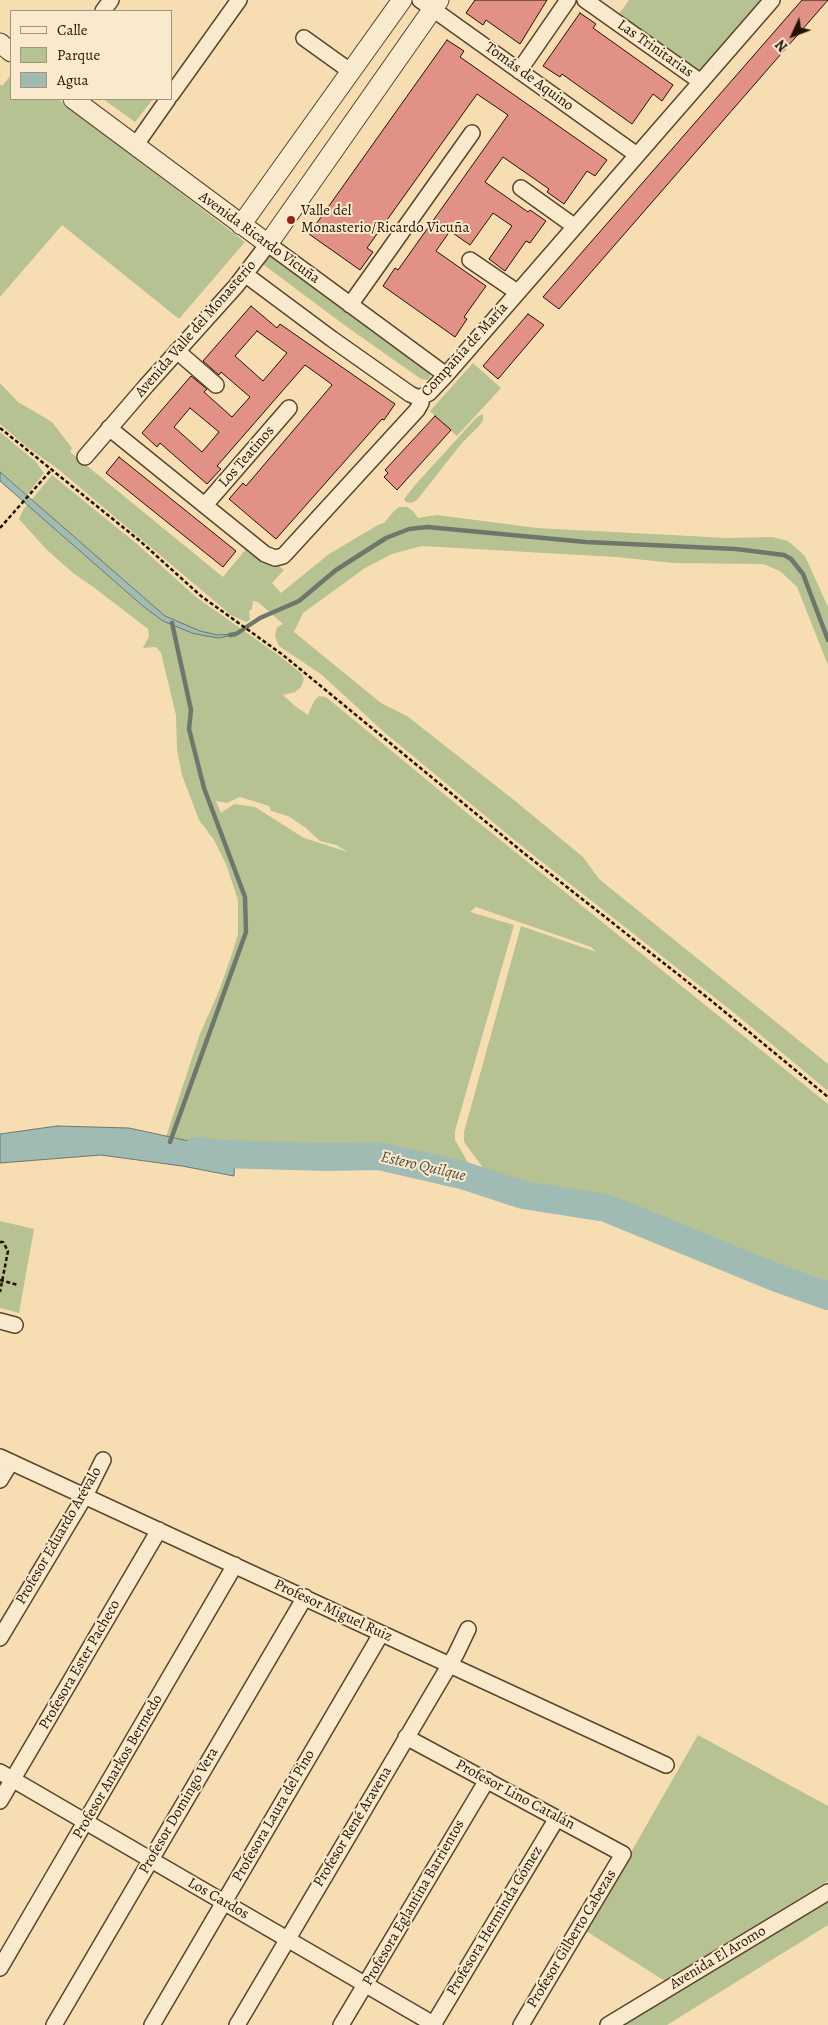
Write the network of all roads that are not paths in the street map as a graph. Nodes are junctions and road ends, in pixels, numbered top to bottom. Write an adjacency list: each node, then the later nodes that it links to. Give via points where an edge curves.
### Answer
1 (239, 0): 11 (street)
2 (402, 0): 9 (street)
3 (568, 0): 8 (street)
4 (584, 0): 10 (street, Las Trinitarias)
5 (772, 0): 10 (street, Compañía de María)
6 (431, 3): 8 (street, Tomás de Aquino); 20 (street, Avenida Valle del Monasterio)
7 (304, 38): 9 (street)
8 (519, 70): 16 (street, Tomás de Aquino)
9 (350, 71): 18 (street)
10 (701, 82): 16 (street, Compañía de María)
11 (172, 94)
12 (74, 100): 15 (street, Avenida Ricardo Vicuña)
13 (167, 100): 15 (street)
14 (472, 133): 24 (street)
15 (135, 146): 18 (street, Avenida Ricardo Vicuña)
16 (637, 155): 19 (street, Compañía de María)
17 (521, 188): 19 (street)
18 (241, 225): 20 (street, Avenida Ricardo Vicuña)
19 (574, 226): 23 (street, Compañía de María)
20 (268, 244): 22 (street, Avenida Valle del Monasterio); 24 (street, Avenida Ricardo Vicuña)
21 (470, 260): 23 (street)
22 (246, 275): 25 (street, Avenida Valle del Monasterio); 28 (street)
23 (517, 292): 26 (street, Compañía de María)
24 (350, 304): 26 (street, Avenida Ricardo Vicuña)
25 (177, 351): 27 (street); 30 (street, Avenida Valle del Monasterio)
26 (446, 374): 28 (street, Compañía de María, via 429,393)
27 (216, 385)
28 (419, 398): 32 (street, Compañía de María, via 421,403 417,410 282,556 275,558 265,554)
29 (289, 408): 32 (street, Los Teatinos)
30 (109, 428): 31 (street, Avenida Valle del Monasterio); 32 (street, Compañía de María)
31 (85, 457)
32 (205, 505)
33 (0, 1321): 34 (street)
34 (15, 1324)
35 (5, 1460): 37 (street); 38 (street, Profesor Miguel Ruiz)
36 (103, 1460): 38 (street, Profesor Eduardo Arévalo)
37 (0, 1480)
38 (84, 1496): 39 (street, Profesor Miguel Ruiz); 44 (street, Profesor Eduardo Arévalo)
39 (159, 1530): 40 (street, Profesor Miguel Ruiz); 48 (street, Profesora Ester Pacheco)
40 (235, 1565): 41 (street, Profesor Miguel Ruiz); 52 (street, Profesor Anarkos Bermedo)
41 (305, 1597): 43 (street, Profesor Miguel Ruiz); 54 (street, Profesor Domingo Vera)
42 (468, 1629): 45 (street, Profesor René Aravena)
43 (381, 1634): 45 (street, Profesor Miguel Ruiz); 56 (street, Profesora Laura del Pino)
44 (0, 1638)
45 (449, 1665): 46 (street, Profesor René Aravena); 47 (street, Profesor Miguel Ruiz)
46 (406, 1737): 49 (street, Profesor Lino Catalán); 57 (street, Profesor René Aravena)
47 (666, 1765)
48 (6, 1776): 50 (street, Profesora Ester Pacheco); 52 (street, Los Cardos)
49 (487, 1780): 51 (street, Profesor Lino Catalán); 59 (street, Profesora Eglantina Barrientos)
50 (0, 1801)
51 (557, 1818): 53 (street, Profesor Lino Catalán); 64 (street, Profesora Herminda Gómez)
52 (85, 1822): 54 (street, Los Cardos); 58 (street, Profesor Anarkos Bermedo)
53 (623, 1854): 65 (street, Profesor Gilberto Cabezas)
54 (151, 1860): 56 (street, Los Cardos); 60 (street, Profesor Domingo Vera)
55 (828, 1892): 66 (street, Avenida El Aromo)
56 (224, 1902): 57 (street, Los Cardos); 61 (street, Profesora Laura del Pino)
57 (286, 1938): 59 (street, Los Cardos); 62 (street, Profesor René Aravena)
58 (0, 1968)
59 (366, 1985): 63 (street, Profesora Eglantina Barrientos); 64 (street, Los Cardos)
60 (54, 2025)
61 (152, 2025)
62 (237, 2025)
63 (341, 2025)
64 (434, 2025)
65 (521, 2025)
66 (608, 2025)

